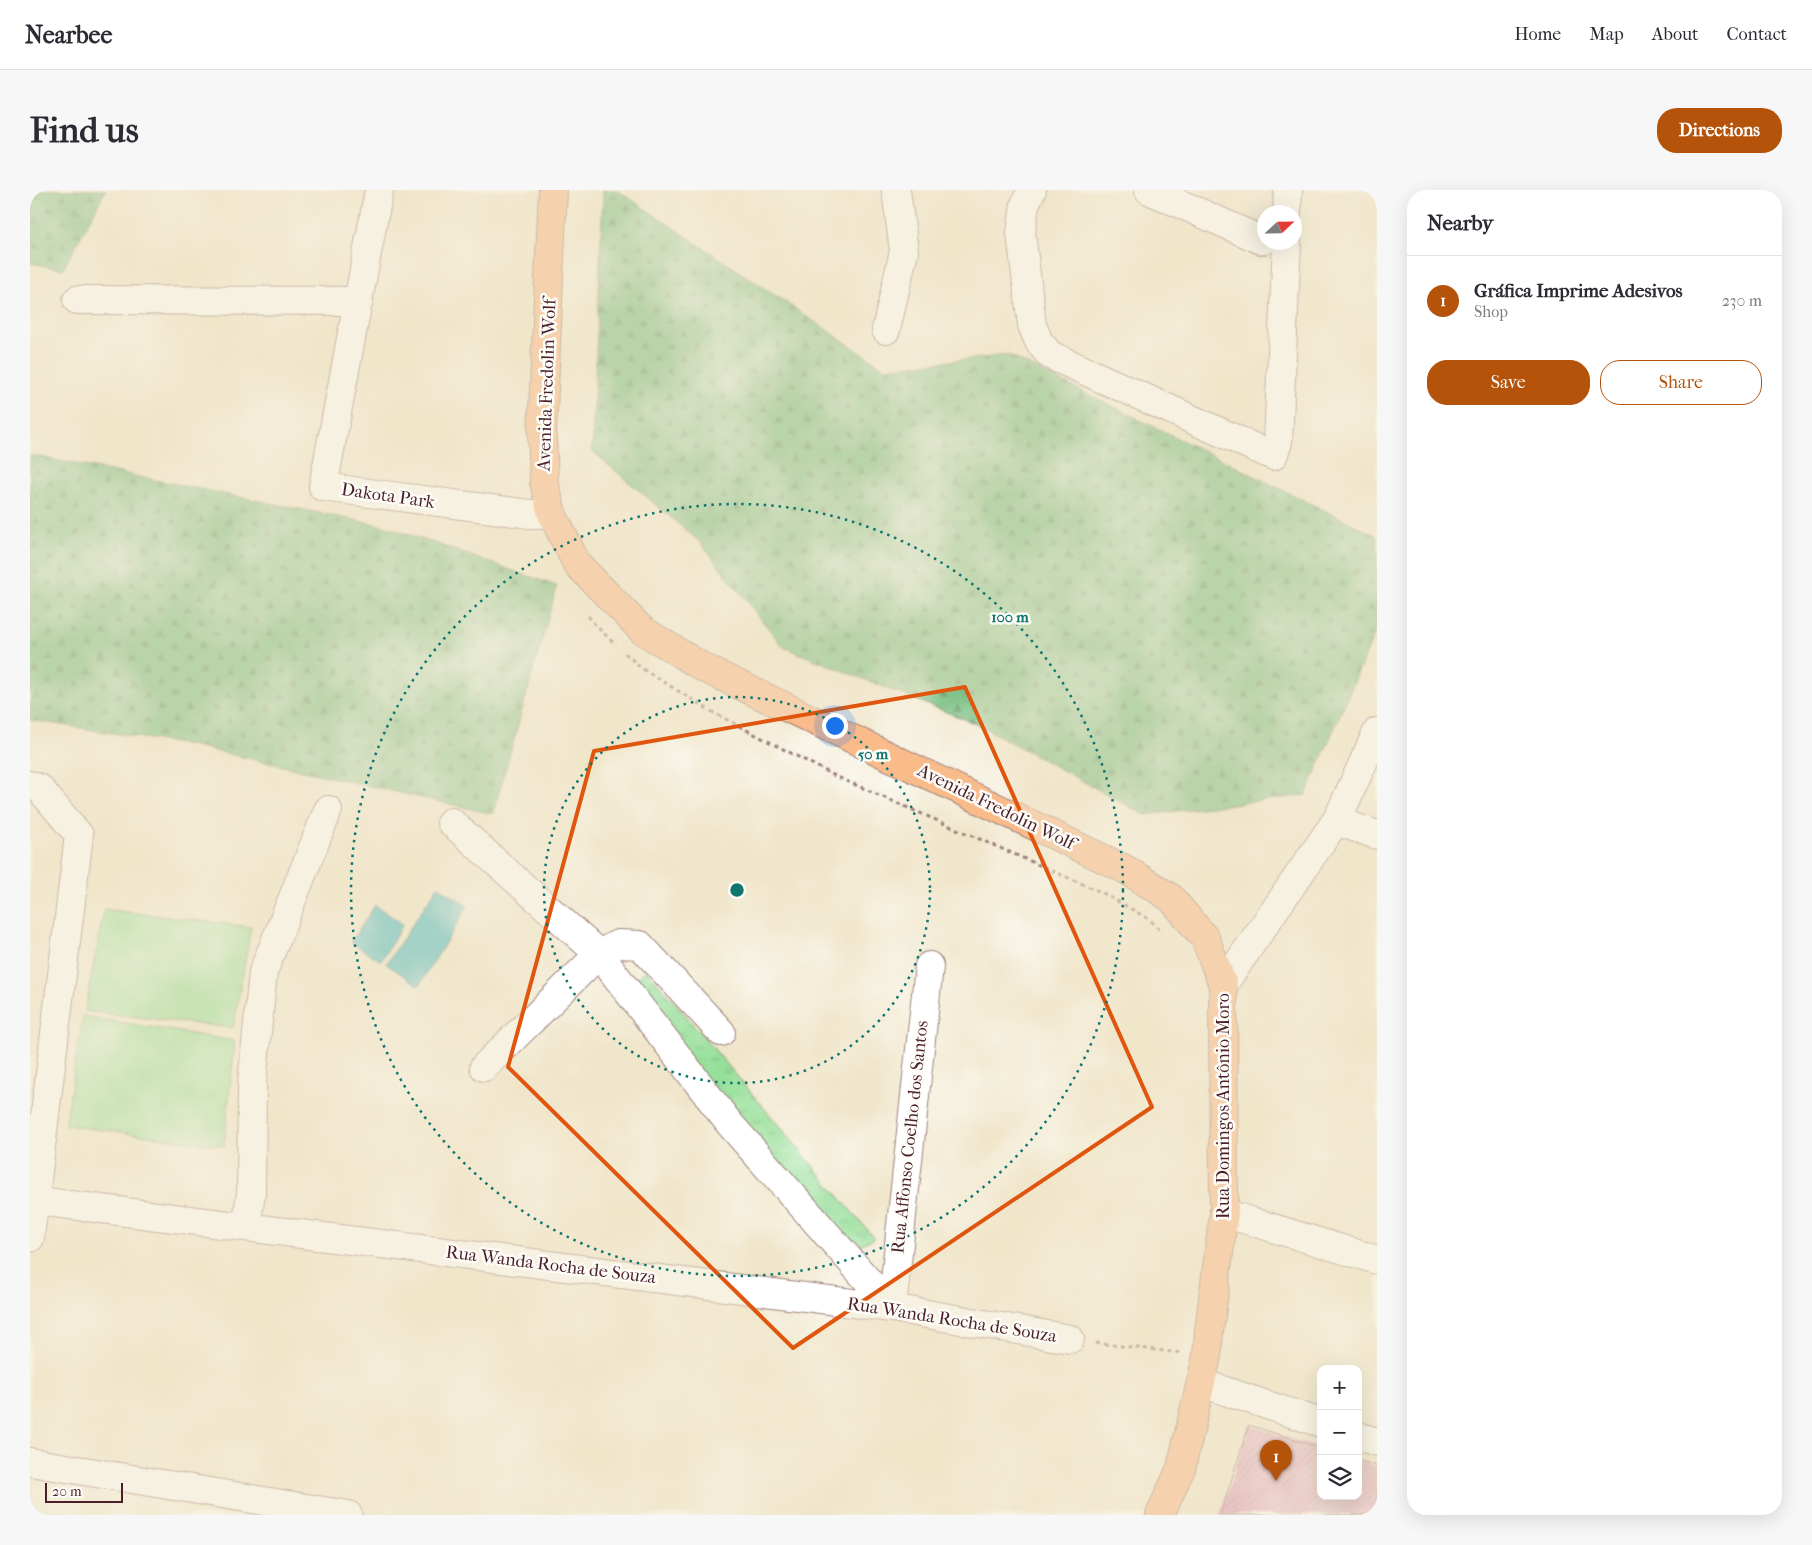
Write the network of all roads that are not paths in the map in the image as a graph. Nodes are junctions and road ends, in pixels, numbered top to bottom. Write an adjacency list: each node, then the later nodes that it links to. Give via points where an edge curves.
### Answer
1 (379, 190): 11 (street, Dakota Park)
2 (553, 190): 13 (main road, Avenida Fredolin Wolf, via 542,433 544,482)
3 (896, 190): 12 (street, via 904,251)
4 (1032, 190): 9 (street, via 1025,204 1021,233 1032,324 1039,342 1050,355 1273,456 1278,442)
5 (1149, 190): 8 (street)
6 (1288, 190): 7 (street)
7 (1287, 205)
8 (1257, 238)
9 (1287, 250)
10 (77, 300): 11 (street)
11 (359, 301): 13 (street, Dakota Park, via 323,487 530,514)
12 (886, 330)
13 (552, 514): 22 (main road, Avenida Fredolin Wolf, via 577,564 642,630 704,668 1125,869 1171,898 1205,938)
14 (1377, 732): 17 (street, Rua Domingos Antônio Moro)
15 (30, 785): 25 (street, via 39,788 79,835)
16 (328, 810): 27 (street, via 263,972 252,1084 251,1194)
17 (1336, 821): 19 (street); 22 (street, Rua Domingos Antônio Moro)
18 (451, 822): 20 (street)
19 (1377, 835)
20 (599, 954): 23 (street, via 618,944 640,945); 24 (street); 30 (street, via 729,1123)
21 (929, 966): 30 (street, Rua Affonso Coelho dos Santos)
22 (1223, 985): 26 (main road, Rua Domingos Antônio Moro)
23 (721, 1032)
24 (484, 1067)
25 (32, 1200): 27 (street, Rua Wanda Rocha de Souza); 28 (street)
26 (1224, 1213): 29 (street); 32 (main road, Rua Domingos Antônio Moro)
27 (246, 1227): 30 (street, Rua Wanda Rocha de Souza)
28 (30, 1238)
29 (1377, 1260)
30 (892, 1308): 31 (street, Rua Wanda Rocha de Souza)
31 (1070, 1339)
32 (1201, 1383): 33 (street); 38 (main road, Rua Domingos Antônio Moro, via 1181,1468)
33 (1317, 1422)
34 (1362, 1437): 35 (street)
35 (1377, 1442)
36 (30, 1462): 37 (street)
37 (348, 1515)
38 (1160, 1515)

